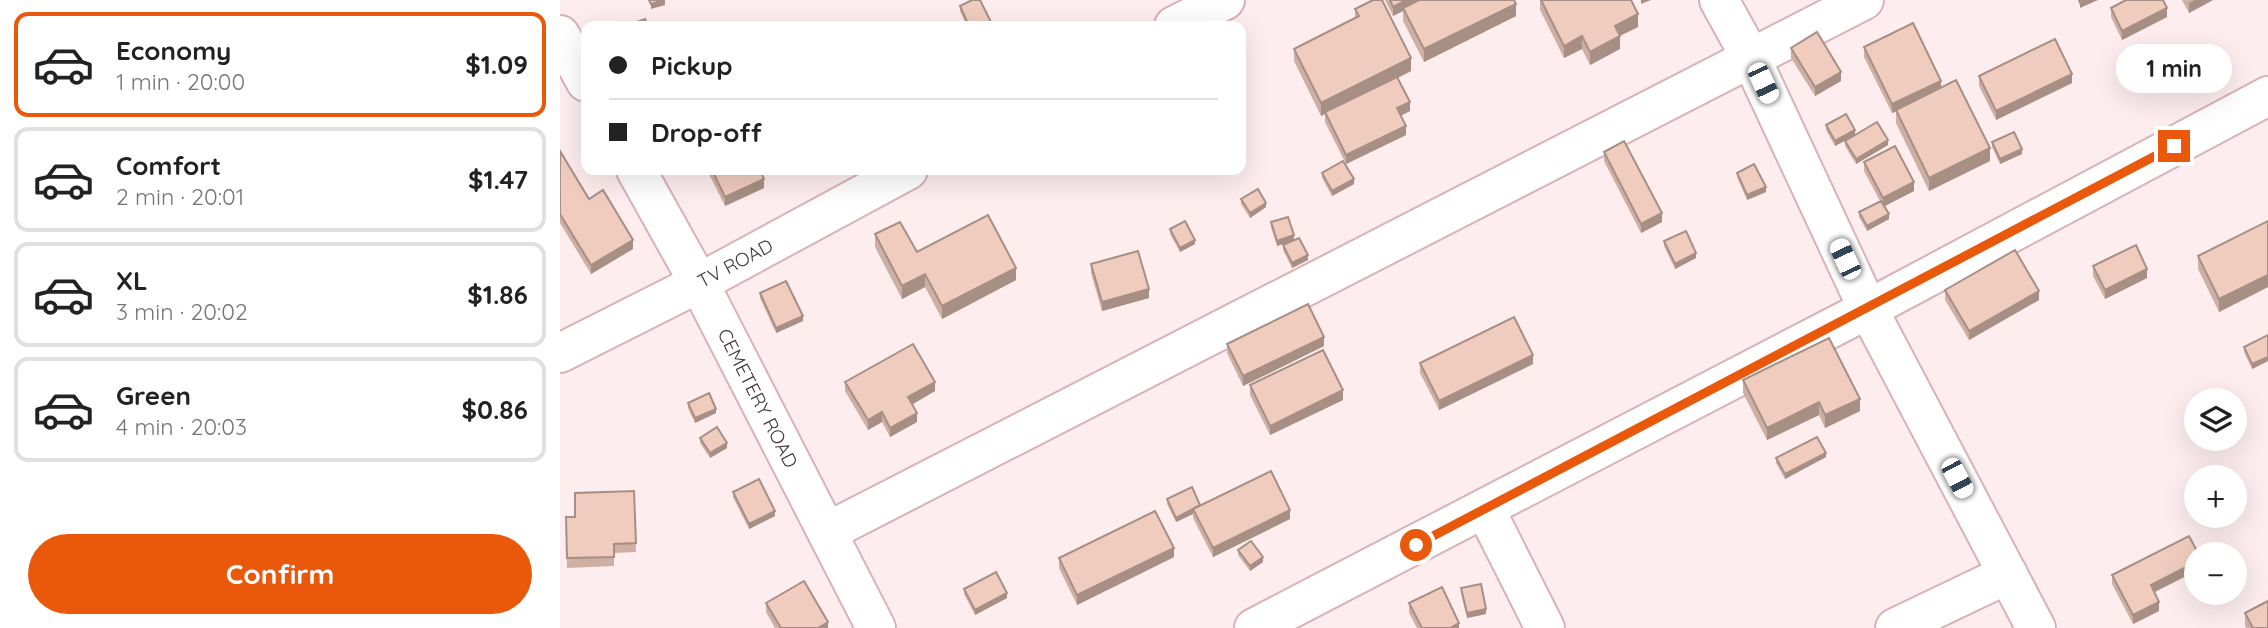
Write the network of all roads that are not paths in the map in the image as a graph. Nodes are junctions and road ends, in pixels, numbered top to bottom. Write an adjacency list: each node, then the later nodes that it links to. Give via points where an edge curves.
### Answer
1 (1226, 0): 4 (street)
2 (1720, 0): 6 (street)
3 (1864, 0): 6 (street)
4 (1184, 21)
5 (560, 35): 7 (street)
6 (1751, 58): 12 (street); 15 (street)
7 (581, 73)
8 (2268, 96): 12 (street)
9 (639, 175): 11 (street, CEMETERY ROAD)
10 (899, 175): 11 (street, TV ROAD)
11 (699, 283): 13 (street, TV ROAD); 15 (street, CEMETERY ROAD)
12 (1868, 309): 14 (street); 16 (street)
13 (560, 353)
14 (1485, 509): 18 (street); 19 (street)
15 (827, 532): 17 (street, CEMETERY ROAD)
16 (2008, 574): 20 (street); 21 (street)
17 (876, 628)
18 (1254, 628)
19 (1545, 628)
20 (1895, 628)
21 (2036, 628)

